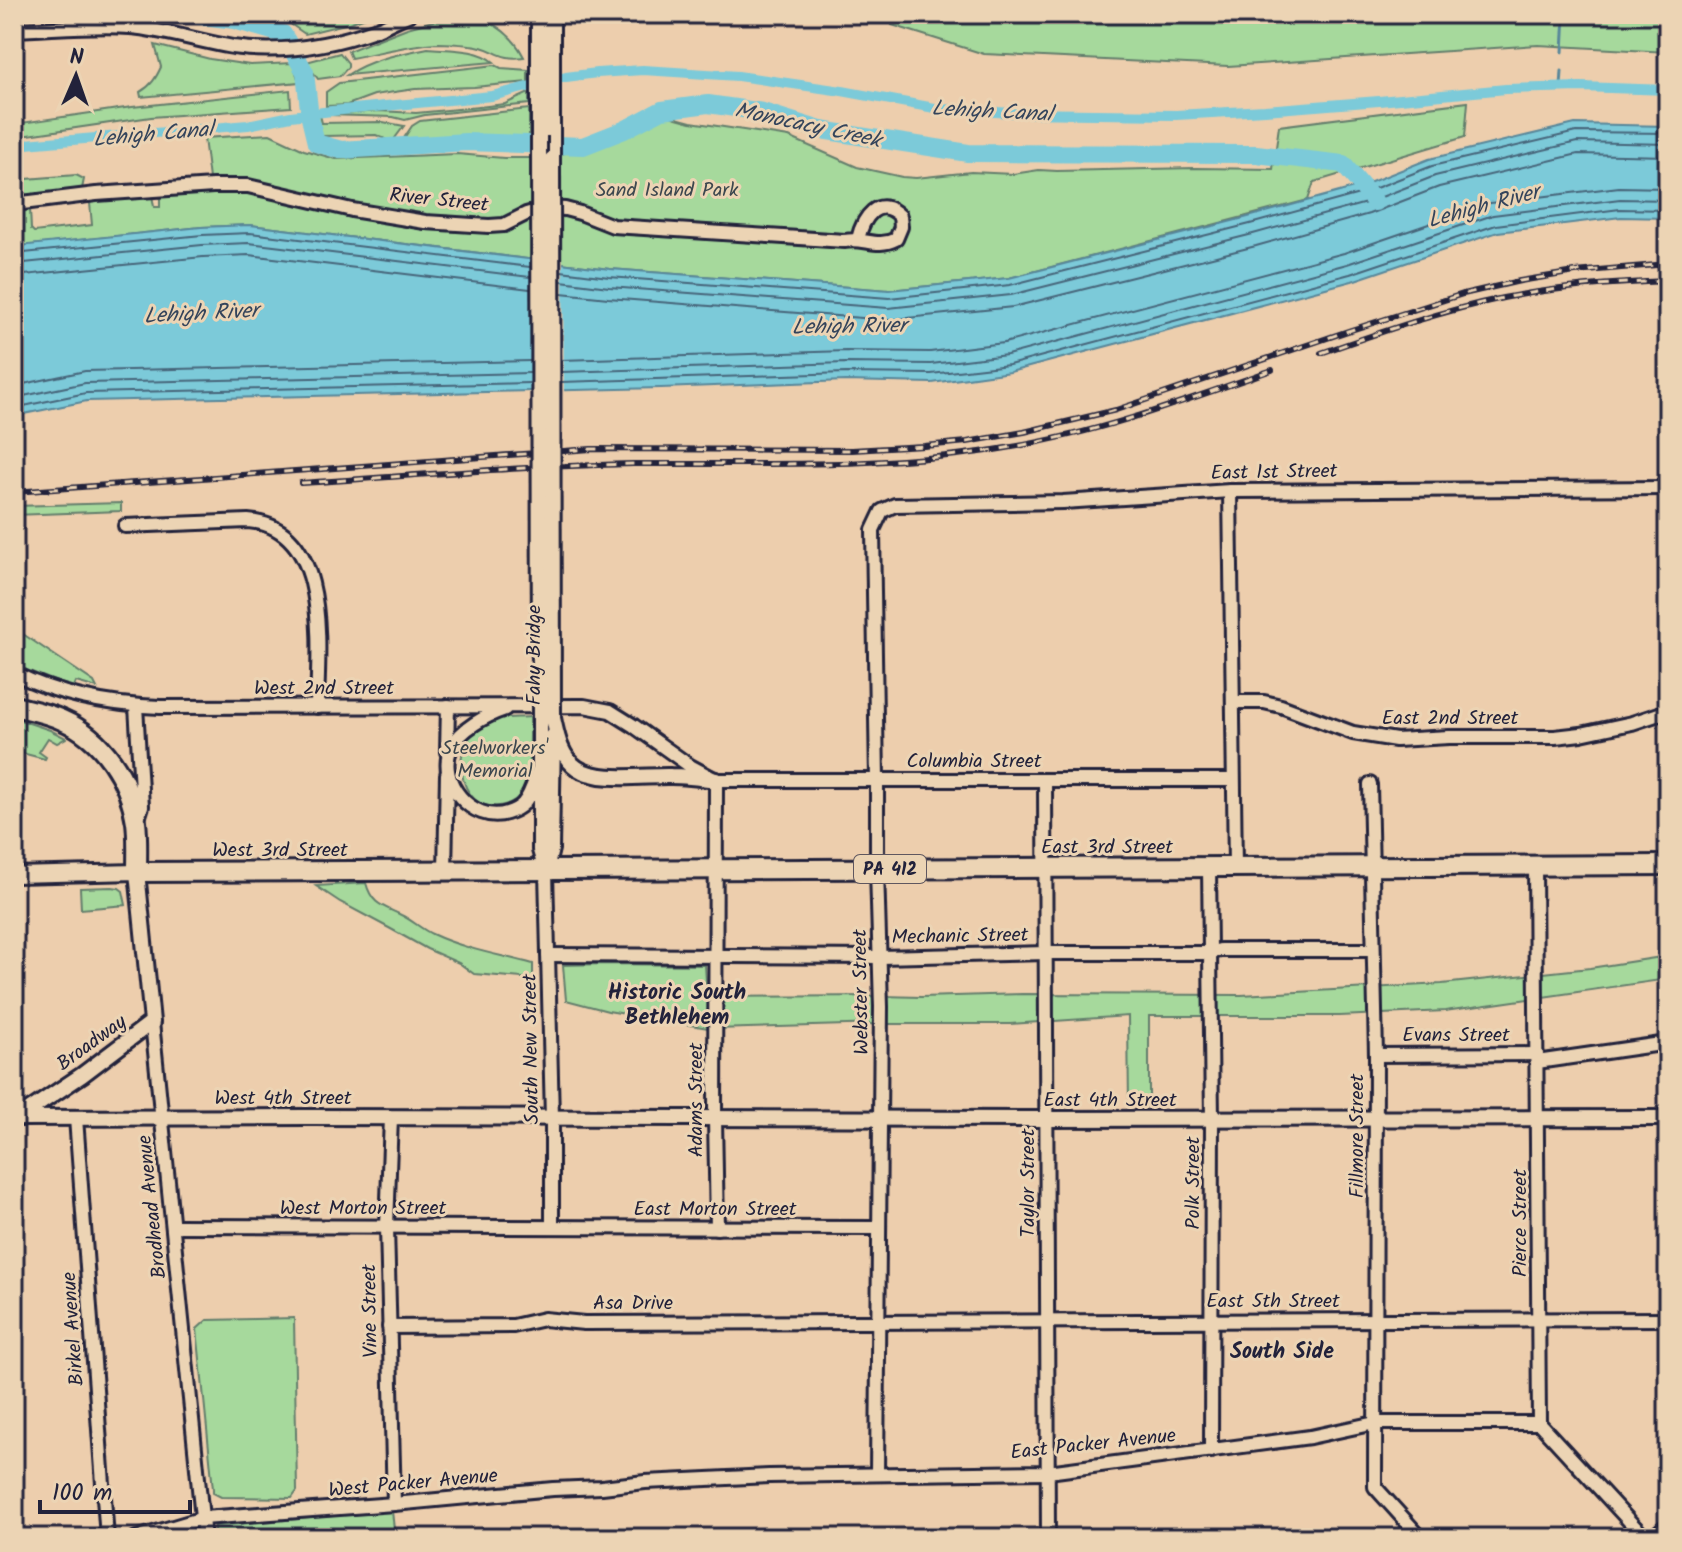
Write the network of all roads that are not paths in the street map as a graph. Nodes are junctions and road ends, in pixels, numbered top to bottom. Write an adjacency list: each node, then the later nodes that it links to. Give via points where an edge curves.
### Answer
1 (410, 14): 3 (street, via 340,41 271,50 131,27)
2 (545, 15): 18 (main road, Fahy Bridge, bridge)
3 (14, 30)
4 (14, 204): 5 (street, River Street, via 248,186 425,222 504,225 548,208 613,226)
5 (858, 239)
6 (1668, 488): 7 (street, East 1st Street)
7 (1230, 491): 8 (street, East 1st Street, via 1063,502 895,505); 11 (street)
8 (882, 511): 22 (street, Webster Street, via 873,530)
9 (125, 526): 16 (street, via 248,521 276,527 305,562 313,585 319,623)
10 (14, 673): 13 (street, West 2nd Street, via 76,696)
11 (1234, 702): 17 (street, East 2nd Street, via 1264,702 1353,733 1396,740 1581,734); 24 (street)
12 (14, 706): 26 (highway, via 60,719 94,741 123,778)
13 (136, 706): 16 (street, West 2nd Street); 26 (street, via 142,806)
14 (448, 706): 15 (street, West 2nd Street); 16 (street, West 2nd Street); 20 (street)
15 (512, 706): 20 (street, via 457,739); 21 (street, via 610,711)
16 (317, 707)
17 (1668, 711)
18 (547, 717): 19 (main road, Fahy Bridge); 21 (main road, via 561,749 583,772); 36 (main road, Fahy Bridge, via 551,849)
19 (540, 762): 20 (street, via 522,805 496,815 467,805); 36 (main road, Fahy Bridge, via 540,850)
20 (447, 765): 35 (street)
21 (716, 780): 22 (street, Columbia Street); 34 (street, Adams Street)
22 (877, 780): 23 (street, Columbia Street); 33 (street, Webster Street)
23 (1045, 780): 24 (street, Columbia Street); 32 (street, Taylor Street)
24 (1233, 780): 30 (street)
25 (1370, 784): 31 (street, Fillmore Street)
26 (136, 824): 37 (highway)
27 (1668, 865): 28 (highway, East 3rd Street / PA 412)
28 (1535, 866): 31 (highway, East 3rd Street / PA 412); 48 (street, Pierce Street)
29 (1209, 867): 30 (highway, East 3rd Street / PA 412); 32 (highway, East 3rd Street / PA 412); 41 (street, Polk Street)
30 (1235, 867): 31 (highway, East 3rd Street / PA 412)
31 (1371, 867): 39 (street, Fillmore Street)
32 (1045, 868): 33 (highway, East 3rd Street / PA 412); 40 (street, Taylor Street)
33 (877, 869): 34 (highway, East 3rd Street / PA 412); 44 (street, Webster Street)
34 (715, 870): 36 (highway, East 3rd Street / PA 412); 43 (street, Adams Street)
35 (445, 871): 36 (highway, West 3rd Street / PA 412); 37 (highway, West 3rd Street / PA 412)
36 (546, 871): 42 (street, South New Street)
37 (137, 872): 38 (main road, West 3rd Street); 45 (main road, Brodhead Avenue)
38 (14, 875)
39 (1373, 950): 41 (street, Mechanic Street); 47 (street, Fillmore Street)
40 (1046, 953): 41 (street, Mechanic Street); 44 (street, Mechanic Street); 59 (street, Taylor Street)
41 (1209, 953): 60 (street, Polk Street)
42 (548, 955): 43 (street, Mechanic Street); 52 (street, South New Street)
43 (715, 956): 44 (street, Mechanic Street); 53 (street, Adams Street)
44 (880, 957): 54 (street, Webster Street)
45 (152, 1022): 51 (street, Brodhead Avenue); 58 (main road, Broadway)
46 (1668, 1043): 48 (street, Evans Street)
47 (1376, 1055): 48 (street, Evans Street); 55 (street, Fillmore Street)
48 (1537, 1058): 56 (street, Pierce Street)
49 (391, 1117): 51 (main road, West 4th Street); 52 (main road, West 4th Street); 62 (street, Vine Street)
50 (76, 1118): 51 (main road, West 4th Street); 58 (main road, West 4th Street); 82 (street, Birkel Avenue)
51 (162, 1118): 61 (street, Brodhead Avenue)
52 (552, 1118): 53 (main road, East 4th Street); 63 (street, South New Street)
53 (715, 1118): 54 (main road, East 4th Street); 64 (street, Adams Street)
54 (880, 1118): 59 (main road, East 4th Street); 65 (street, Webster Street)
55 (1376, 1118): 56 (main road, East 4th Street); 60 (main road, East 4th Street); 70 (street, Fillmore Street)
56 (1538, 1118): 57 (main road, East 4th Street); 66 (street, Pierce Street)
57 (1668, 1118)
58 (15, 1119)
59 (1046, 1119): 60 (main road, East 4th Street); 68 (street, Taylor Street)
60 (1212, 1119): 69 (street, Polk Street)
61 (173, 1226): 62 (street, West Morton Street); 80 (street, Brodhead Avenue)
62 (387, 1227): 63 (street, West Morton Street); 72 (street, Vine Street)
63 (552, 1227): 64 (street, East Morton Street)
64 (717, 1228): 65 (street, East Morton Street)
65 (879, 1228): 71 (street, Webster Street)
66 (1539, 1319): 67 (street, East 5th Street); 70 (street, East 5th Street); 74 (street, Pierce Street)
67 (1668, 1319)
68 (1048, 1320): 69 (street, East 5th Street); 71 (street, East 5th Street); 76 (street, Taylor Street)
69 (1212, 1320): 70 (street, East 5th Street); 75 (street, Polk Street)
70 (1375, 1320): 73 (street, Fillmore Street)
71 (878, 1321): 72 (street, Asa Drive, via 544,1319 513,1326); 77 (street, Webster Street)
72 (389, 1327): 79 (street, Vine Street)
73 (1375, 1423): 74 (street, East Packer Avenue); 75 (street, East Packer Avenue); 86 (street, Fillmore Street, via 1375,1487)
74 (1539, 1423): 87 (street)
75 (1211, 1451): 76 (street, East Packer Avenue)
76 (1048, 1472): 77 (street, East Packer Avenue); 85 (street, Taylor Street)
77 (877, 1474): 78 (street, East Packer Avenue)
78 (553, 1489): 79 (street, West Packer Avenue)
79 (394, 1504): 80 (street, West Packer Avenue)
80 (203, 1518): 83 (street, West Packer Avenue); 84 (street, Brodhead Avenue)
81 (1668, 1524): 88 (street)
82 (107, 1538)
83 (136, 1538)
84 (204, 1538)
85 (1048, 1538)
86 (1421, 1538)
87 (1645, 1538)
88 (1652, 1538)

